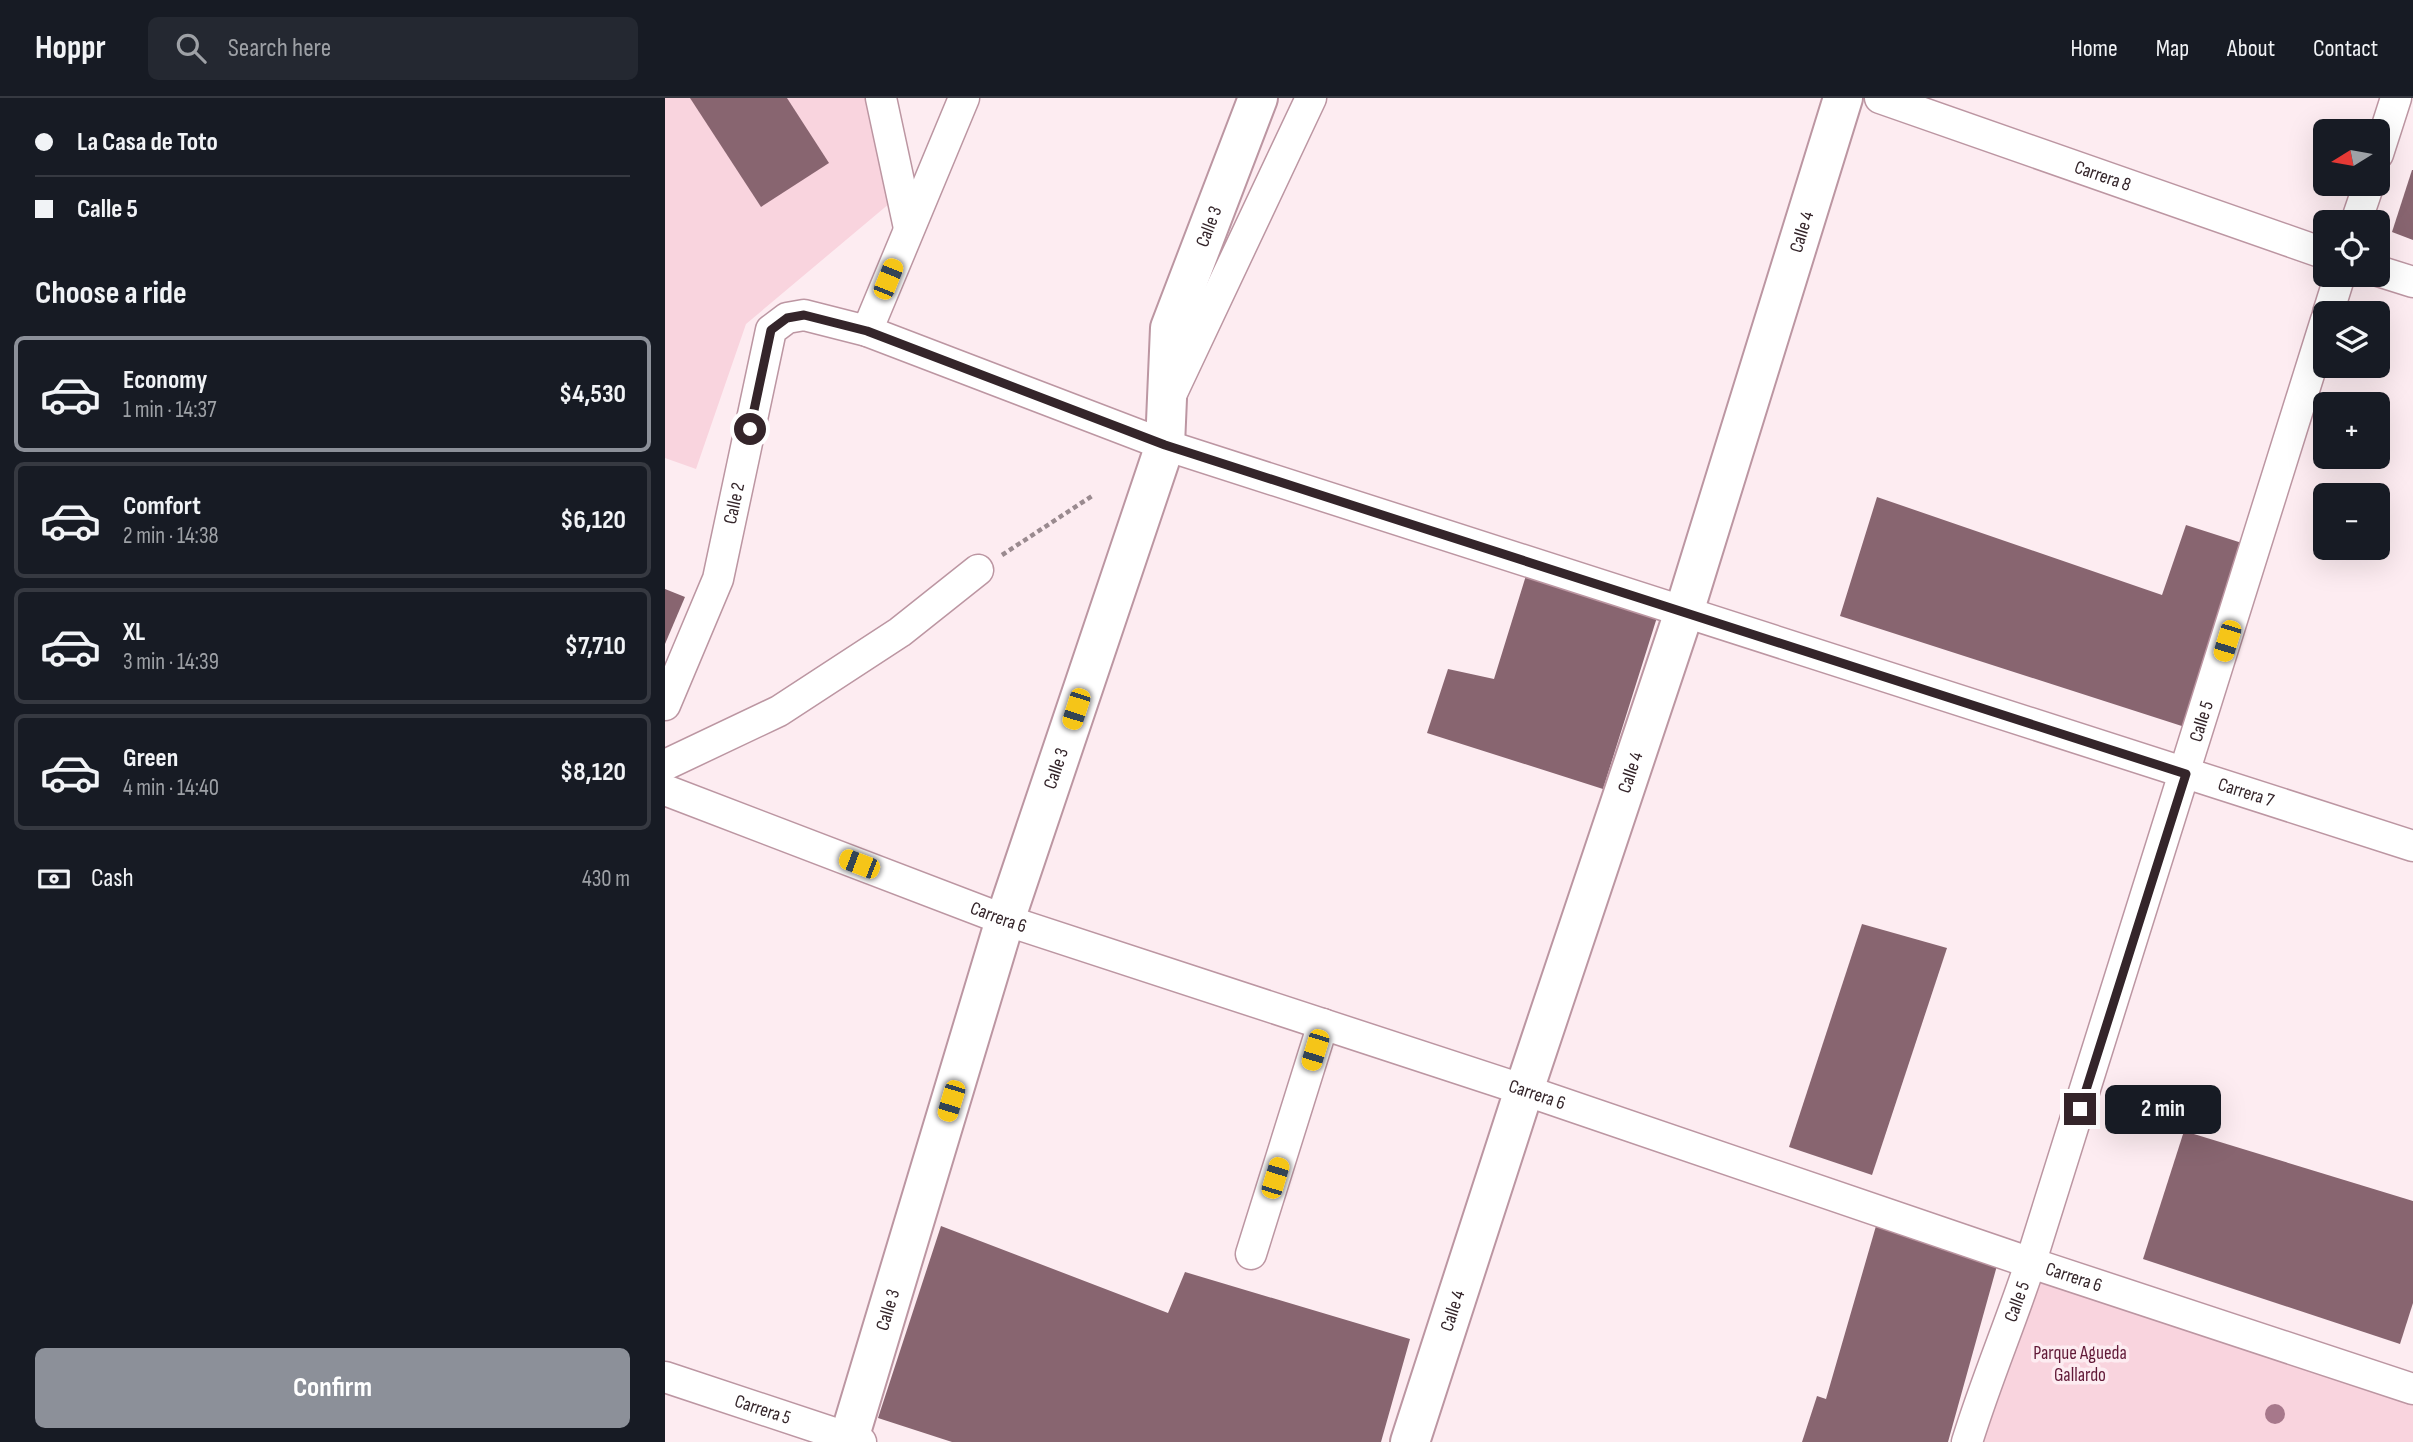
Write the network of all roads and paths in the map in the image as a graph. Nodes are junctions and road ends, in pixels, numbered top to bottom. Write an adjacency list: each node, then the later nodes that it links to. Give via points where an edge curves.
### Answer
1 (881, 98): 9 (street)
2 (964, 98): 9 (street)
3 (1258, 98): 16 (main road, Calle 3, via 1170,328)
4 (1311, 98): 16 (street)
5 (1843, 98): 20 (main road, Calle 4)
6 (1880, 98): 10 (street, Carrera 8)
7 (2396, 98): 8 (street)
8 (2389, 119)
9 (909, 228): 14 (street)
10 (2313, 249)
11 (2390, 275): 12 (street)
12 (2413, 282)
13 (804, 315): 14 (street, Carrera 7); 21 (street, Calle 2, via 787,318 771,330 718,579)
14 (867, 331): 17 (street, Carrera 7)
15 (2313, 362): 23 (street, Calle 5)
16 (1167, 404): 17 (main road, Calle 3)
17 (1165, 445): 20 (street, Carrera 7); 26 (main road, Calle 3)
18 (1092, 496): 19 (path)
19 (978, 570): 22 (street, via 900,632 779,711)
20 (1684, 612): 23 (street, Carrera 7); 28 (main road, Calle 4)
21 (665, 705)
22 (665, 765)
23 (2186, 774): 25 (street, Carrera 7); 30 (street, Calle 5)
24 (665, 790): 26 (street, Carrera 6)
25 (2413, 846)
26 (1005, 920): 27 (street, Carrera 6); 33 (main road, Calle 3)
27 (1322, 1024): 28 (street, Carrera 6); 29 (street)
28 (1524, 1090): 30 (street, Carrera 6); 34 (main road, Calle 4)
29 (1251, 1254)
30 (2031, 1263): 32 (street, Carrera 6); 35 (street, Calle 5)
31 (665, 1377): 33 (street, Carrera 5)
32 (2413, 1389)
33 (853, 1441)
34 (1410, 1442)
35 (1967, 1442)

